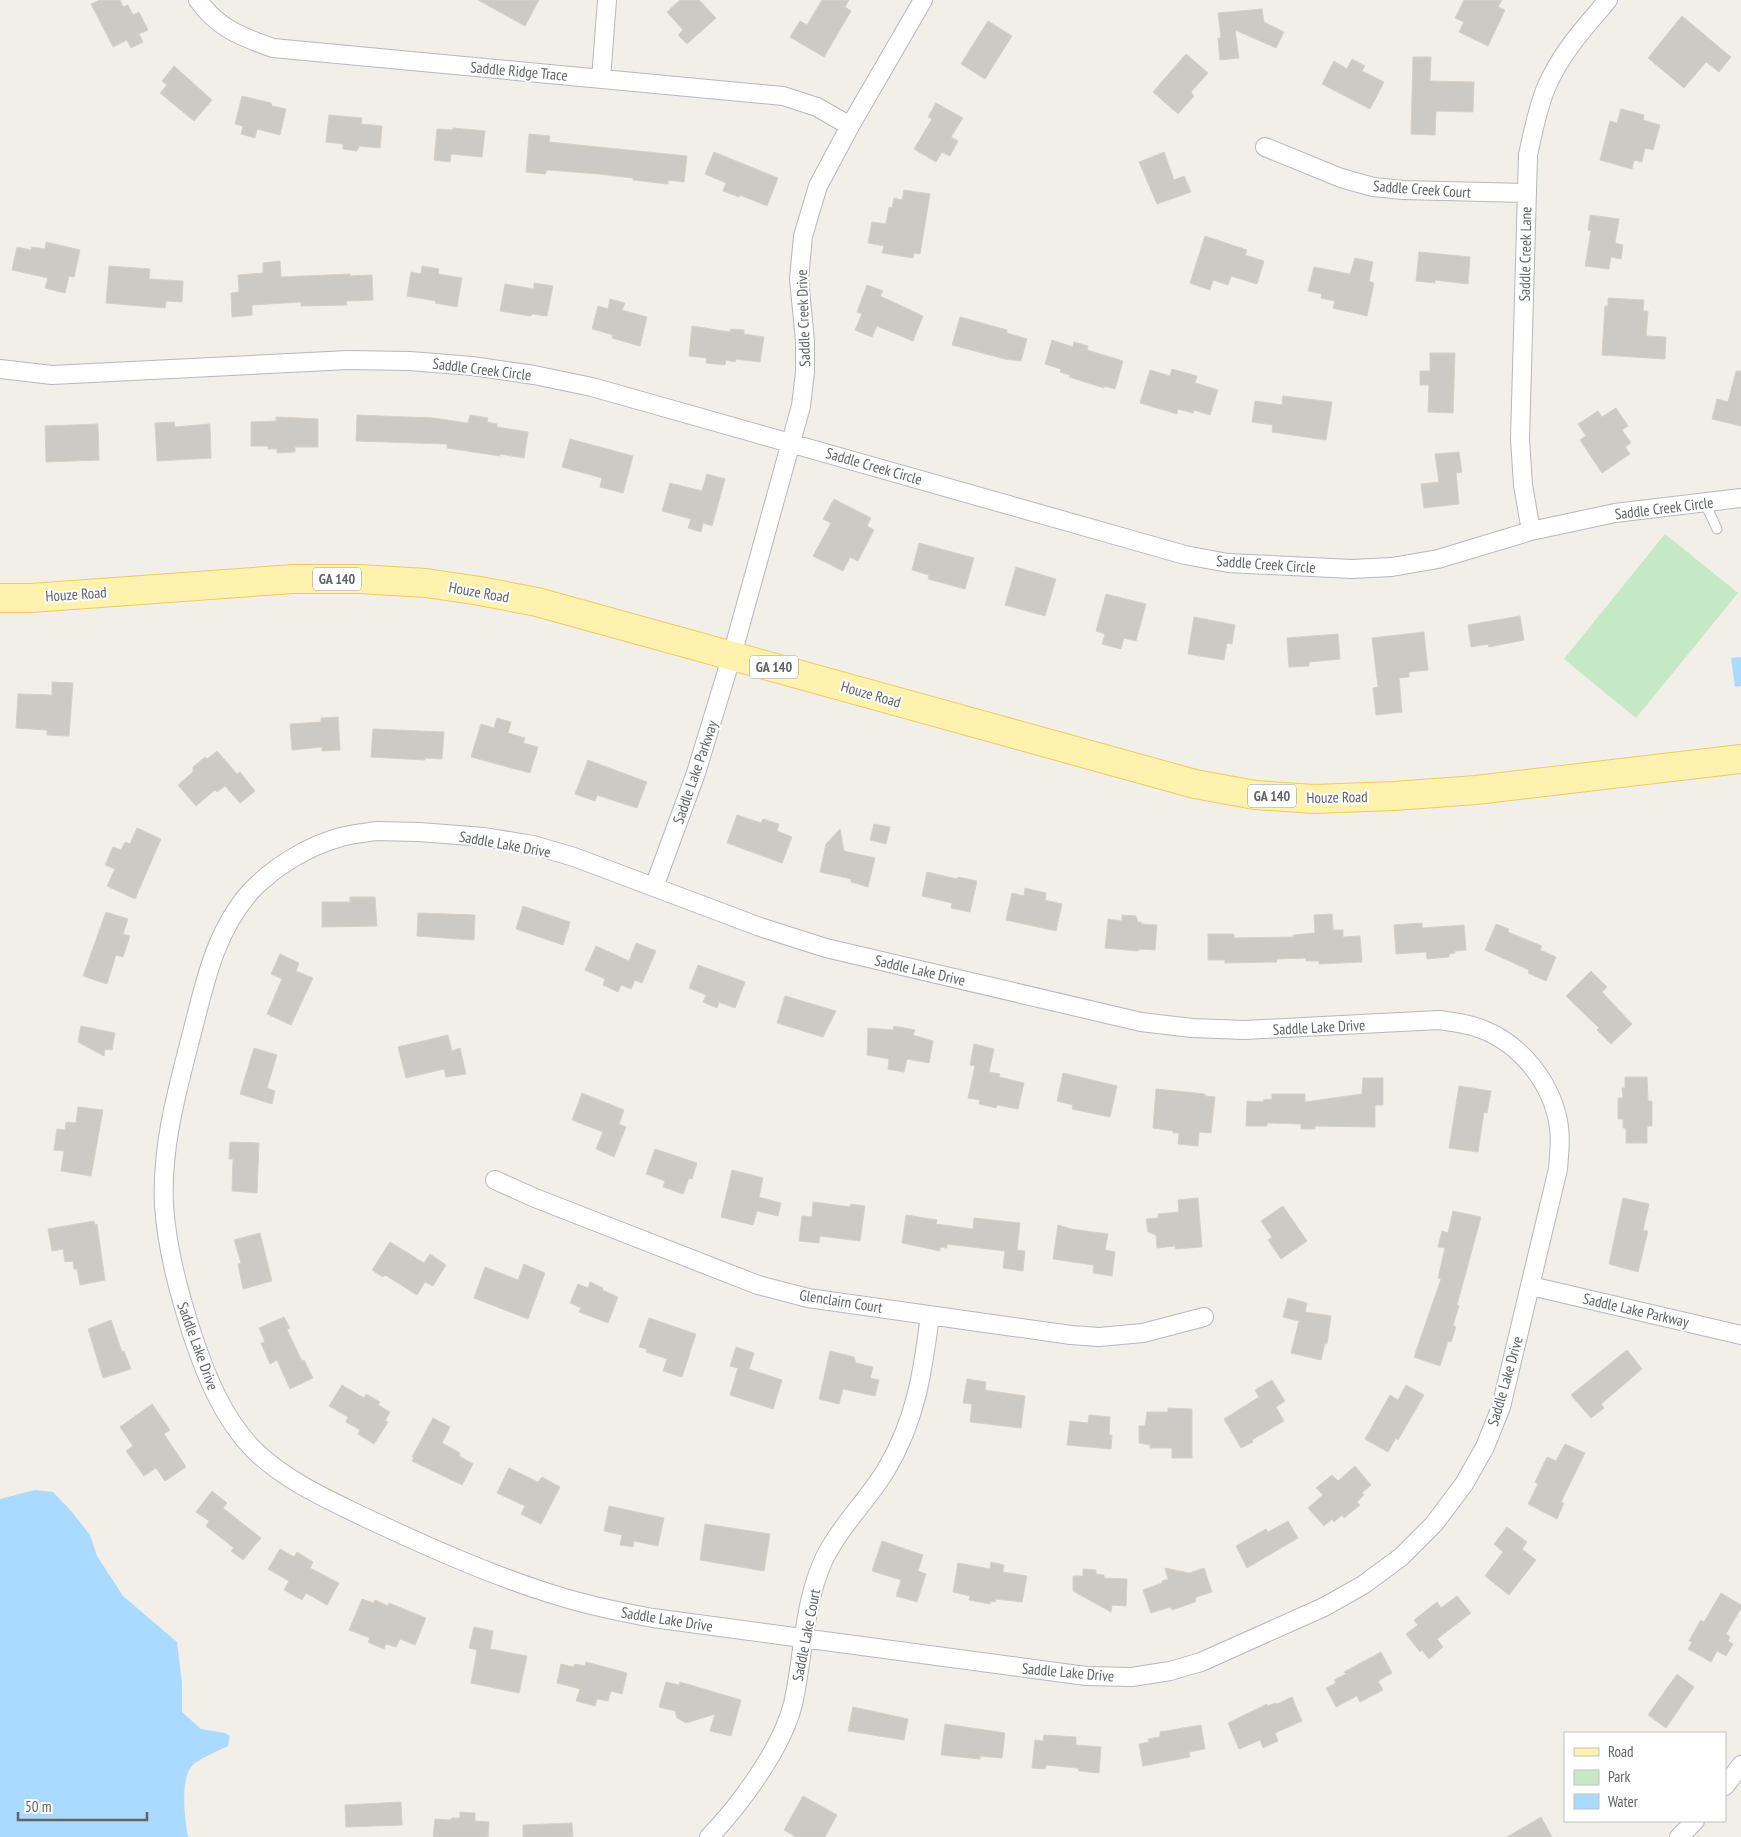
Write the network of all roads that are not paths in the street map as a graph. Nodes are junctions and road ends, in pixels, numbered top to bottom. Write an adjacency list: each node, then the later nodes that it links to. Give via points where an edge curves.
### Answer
1 (198, 0): 5 (street, Saddle Ridge Trace, via 217,21 239,36 273,48)
2 (607, 0): 5 (street)
3 (923, 0): 6 (street, Saddle Creek Drive)
4 (1608, 0): 8 (street, Saddle Creek Lane, via 1563,56 1546,87 1530,146)
5 (601, 78): 6 (street, Saddle Ridge Trace, via 783,96 817,107)
6 (850, 126): 10 (street, Saddle Creek Drive, via 818,186 803,236 799,279 806,372)
7 (1265, 147): 8 (street, Saddle Creek Court, via 1341,178 1373,187)
8 (1526, 193): 14 (street, Saddle Creek Lane, via 1520,439)
9 (0, 369): 10 (street, Saddle Creek Circle, via 52,375 348,360 472,366 592,387)
10 (792, 443): 14 (street, Saddle Creek Circle, via 1185,555 1228,563 1352,569 1392,567 1438,559); 16 (street, Saddle Creek Drive)
11 (1741, 498): 12 (street, Saddle Creek Circle)
12 (1706, 503): 13 (lane); 14 (street, Saddle Creek Circle, via 1615,513)
13 (1717, 529)
14 (1531, 531)
15 (0, 598): 16 (main road, Houze Road / GA 140, via 293,579 426,583 537,602)
16 (732, 655): 17 (main road, Houze Road / GA 140, via 1195,784 1255,795 1314,799 1412,795); 18 (street, Saddle Lake Parkway, via 696,773)
17 (1741, 759)
18 (654, 887): 20 (street, Saddle Lake Drive, via 826,948 1141,1022 1245,1030 1439,1020 1463,1023 1485,1031 1513,1047 1534,1069 1552,1099 1559,1126 1558,1169); 24 (street, Saddle Lake Drive, via 533,845 418,832 376,831 342,836 308,849 275,870 251,892 229,921 214,950 203,988 166,1148 164,1204 171,1260 203,1366 221,1405 253,1449 299,1485 405,1536 555,1595 653,1618)
19 (494, 1180): 21 (street, Glenclairn Court, via 758,1286 808,1298)
20 (1531, 1286): 23 (street, Saddle Lake Parkway); 24 (street, Saddle Lake Drive, via 1501,1407 1485,1447 1464,1484 1434,1524 1401,1557 1363,1585 1324,1607 1201,1662 1132,1677 1086,1676)
21 (930, 1315): 22 (street, Glenclairn Court, via 1099,1337 1143,1333); 24 (street, Saddle Lake Court, via 921,1382 909,1425 886,1471 841,1530 825,1557 812,1592)
22 (1204, 1317)
23 (1741, 1335)
24 (803, 1639): 28 (street, Saddle Lake Court, via 792,1704 774,1749 742,1799)
25 (1741, 1764): 26 (street)
26 (1726, 1785)
27 (1694, 1822): 29 (street)
28 (709, 1837)
29 (1679, 1837)

